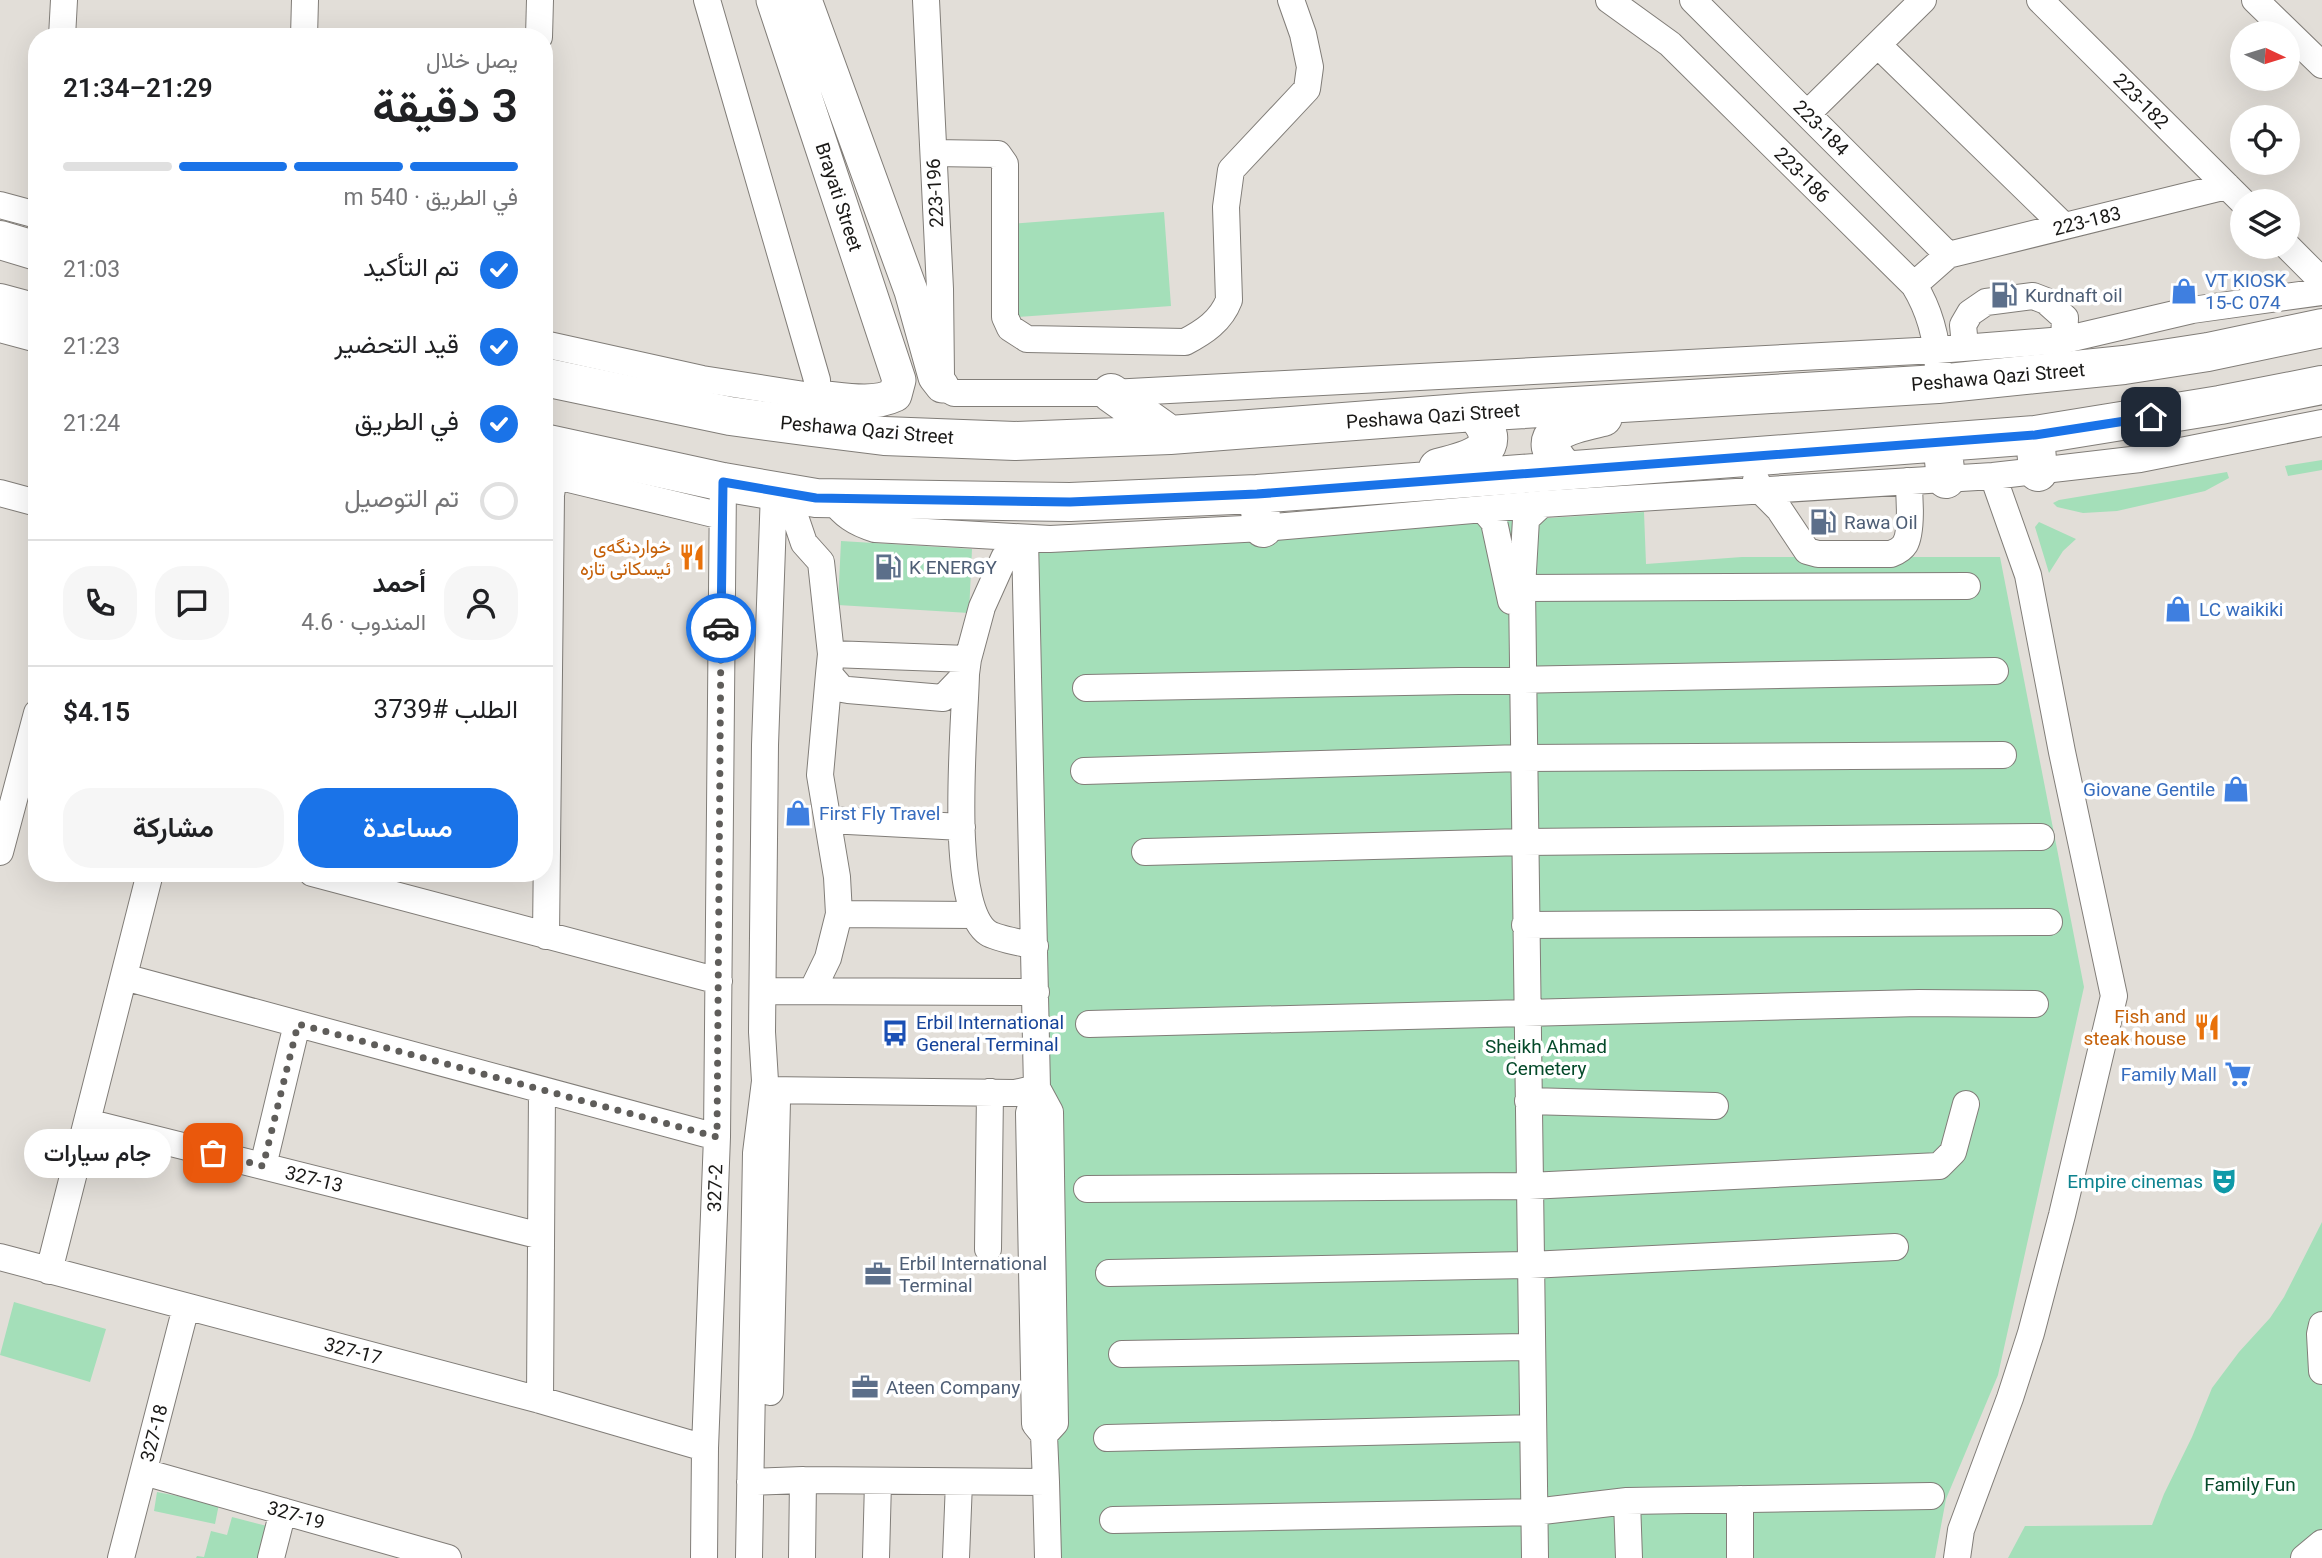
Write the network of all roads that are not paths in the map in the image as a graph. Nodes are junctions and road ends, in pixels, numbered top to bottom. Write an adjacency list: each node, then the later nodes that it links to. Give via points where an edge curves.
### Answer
1 (64, 0): 14 (street)
2 (305, 0): 15 (street)
3 (540, 0): 16 (street)
4 (707, 0): 48 (street, via 817,380)
5 (773, 0): 19 (main road, Brayati Street)
6 (805, 0): 19 (main road, Brayati Street)
7 (926, 0): 21 (street, 223-196)
8 (1291, 0): 21 (street, via 1310,67 1307,89 1231,170 1226,206 1229,300 1224,314 1185,342 1027,339 1010,328 1005,317 1005,164 998,154)
9 (1609, 0): 32 (street, 223-186, via 1670,44)
10 (1693, 0): 20 (street, 223-184)
11 (1923, 0): 17 (street)
12 (2040, 0): 22 (street, 223-182)
13 (2255, 0): 18 (street)
14 (62, 28)
15 (304, 28)
16 (539, 28)
17 (1878, 45): 20 (street); 26 (street)
18 (2322, 65)
19 (818, 87): 44 (main road, Brayati Street, via 911,291 935,377); 48 (main road, Brayati Street, via 899,380 895,395)
20 (1807, 114): 29 (street, 223-184)
21 (934, 153): 44 (street, 223-196)
22 (2230, 190)
23 (2230, 195): 26 (street, 223-183)
24 (0, 205): 25 (street)
25 (28, 213)
26 (2064, 226): 29 (street, 223-183)
27 (0, 240): 28 (highway)
28 (28, 248)
29 (1948, 255): 32 (street)
30 (2300, 259): 31 (street)
31 (2322, 281)
32 (1914, 285): 42 (street, 223-186, via 1930,314)
33 (2322, 292): 39 (street, via 2192,310)
34 (0, 303): 35 (highway)
35 (28, 311)
36 (2322, 328): 42 (highway, Peshawa Qazi Street, via 2136,363)
37 (0, 329): 38 (street)
38 (28, 337)
39 (2064, 340): 41 (street); 41 (street, via 2065,318 2033,296 1986,302 1970,313 1963,325)
40 (553, 346): 48 (street, via 702,379)
41 (1965, 346): 42 (street)
42 (1938, 367): 46 (street); 47 (highway, Peshawa Qazi Street)
43 (553, 379): 48 (highway, Peshawa Qazi Street, via 730,416)
44 (942, 386): 46 (street, via 964,394)
45 (2322, 386): 53 (highway, via 2220,405)
46 (1111, 393): 51 (highway)
47 (1680, 399): 49 (highway, Peshawa Qazi Street); 55 (highway, via 1556,431 1551,450)
48 (814, 412): 51 (highway, Peshawa Qazi Street, via 884,436 1015,441)
49 (1474, 412): 51 (highway, Peshawa Qazi Street); 60 (highway, via 1488,432 1483,452 1471,460)
50 (2322, 423): 53 (street, via 2140,459)
51 (1170, 435)
52 (1942, 442): 53 (highway); 56 (highway); 58 (highway)
53 (2037, 453): 57 (street)
54 (553, 465): 64 (highway)
55 (1565, 469): 56 (highway); 60 (highway)
56 (1753, 475): 59 (street); 59 (street, via 1807,551 1818,554 1898,552 1905,544); 66 (street)
57 (1993, 477): 58 (street); 159 (street, via 2028,575 2114,996 2031,1333 1961,1530)
58 (1946, 479): 59 (street)
59 (1909, 481)
60 (1381, 483): 68 (highway)
61 (780, 492): 63 (highway); 64 (highway); 72 (street, via 804,543 821,562); 98 (street, via 765,745)
62 (0, 494): 65 (street)
63 (831, 498): 68 (highway); 69 (street, via 852,520 875,529)
64 (722, 499): 97 (street, 327-2)
65 (28, 501)
66 (1542, 504): 67 (street); 71 (street, via 1526,519)
67 (1483, 509): 68 (street); 75 (street, via 1494,522 1508,578)
68 (1260, 511): 69 (street)
69 (1025, 539): 73 (street, via 1004,558 982,607); 95 (street)
70 (1967, 586): 71 (street)
71 (1522, 588): 75 (street)
72 (830, 664): 73 (street); 73 (street, via 842,689 943,698); 81 (street, via 820,775)
73 (967, 667): 82 (street)
74 (1995, 671): 75 (street)
75 (1521, 679): 76 (street); 78 (street)
76 (1086, 688)
77 (2003, 755): 78 (street)
78 (1522, 758): 79 (street); 84 (street)
79 (1084, 771)
80 (26, 797): 85 (street)
81 (829, 820): 82 (street); 90 (street)
82 (962, 827): 91 (street)
83 (2041, 837): 84 (street)
84 (1524, 842): 86 (street); 93 (street)
85 (0, 852)
86 (1145, 852)
87 (148, 882): 96 (street)
88 (345, 882): 94 (street)
89 (546, 882): 94 (street)
90 (839, 914): 91 (street); 99 (street, via 828,958)
91 (973, 915): 95 (street, via 989,933)
92 (2049, 922): 93 (street)
93 (1525, 925): 102 (street)
94 (546, 936): 97 (street)
95 (1035, 946): 100 (street)
96 (124, 977): 103 (street); 112 (street)
97 (719, 981): 113 (street, 327-2)
98 (771, 991): 99 (street); 107 (street)
99 (812, 991): 100 (street)
100 (1036, 992): 105 (street)
101 (2035, 1003): 102 (street)
102 (1527, 1014): 104 (street); 109 (street)
103 (298, 1024): 106 (street); 114 (street)
104 (1089, 1024)
105 (1037, 1088): 108 (street); 138 (street, via 1050,1112 1055,1423 1044,1435)
106 (542, 1090): 113 (street); 117 (street)
107 (771, 1090): 108 (street); 135 (street)
108 (990, 1093): 119 (street)
109 (1528, 1101): 111 (street); 115 (street)
110 (1966, 1104): 115 (street, via 1952,1152 1939,1166)
111 (1715, 1106)
112 (87, 1122): 114 (street, 327-13); 122 (street)
113 (717, 1137): 132 (street, 327-2)
114 (263, 1166): 117 (street, 327-13)
115 (1529, 1185): 116 (street); 121 (street)
116 (1087, 1189)
117 (541, 1236): 129 (street)
118 (1895, 1247): 121 (street)
119 (988, 1249)
120 (0, 1257): 122 (street, 327-17)
121 (1530, 1265): 123 (street); 126 (street)
122 (49, 1271): 124 (street, 327-17)
123 (1109, 1273)
124 (186, 1307): 129 (street, 327-17); 133 (street, 327-18)
125 (2321, 1331): 128 (street)
126 (1532, 1347): 127 (street); 130 (street)
127 (1122, 1354)
128 (2322, 1371)
129 (540, 1400): 132 (street, 327-17)
130 (1533, 1428): 131 (street); 143 (street)
131 (1107, 1438)
132 (705, 1448): 149 (street, 327-2)
133 (144, 1472): 142 (street, 327-19); 146 (street, 327-18)
134 (803, 1480): 135 (street); 136 (street); 152 (street)
135 (759, 1482): 150 (street); 151 (street)
136 (878, 1482): 137 (street); 153 (street)
137 (959, 1482): 138 (street); 154 (street)
138 (1046, 1482): 155 (street)
139 (1931, 1496): 140 (street)
140 (1740, 1499): 141 (street); 158 (street)
141 (1628, 1501): 143 (street); 157 (street)
142 (283, 1511): 147 (street); 148 (street, 327-19)
143 (1534, 1512): 144 (street); 156 (street)
144 (1113, 1520)
145 (2322, 1543): 160 (street)
146 (121, 1558)
147 (271, 1558)
148 (448, 1558)
149 (704, 1558)
150 (749, 1558)
151 (767, 1558)
152 (802, 1558)
153 (876, 1558)
154 (956, 1558)
155 (1048, 1558)
156 (1535, 1558)
157 (1629, 1558)
158 (1740, 1558)
159 (1958, 1558)
160 (2304, 1558)

